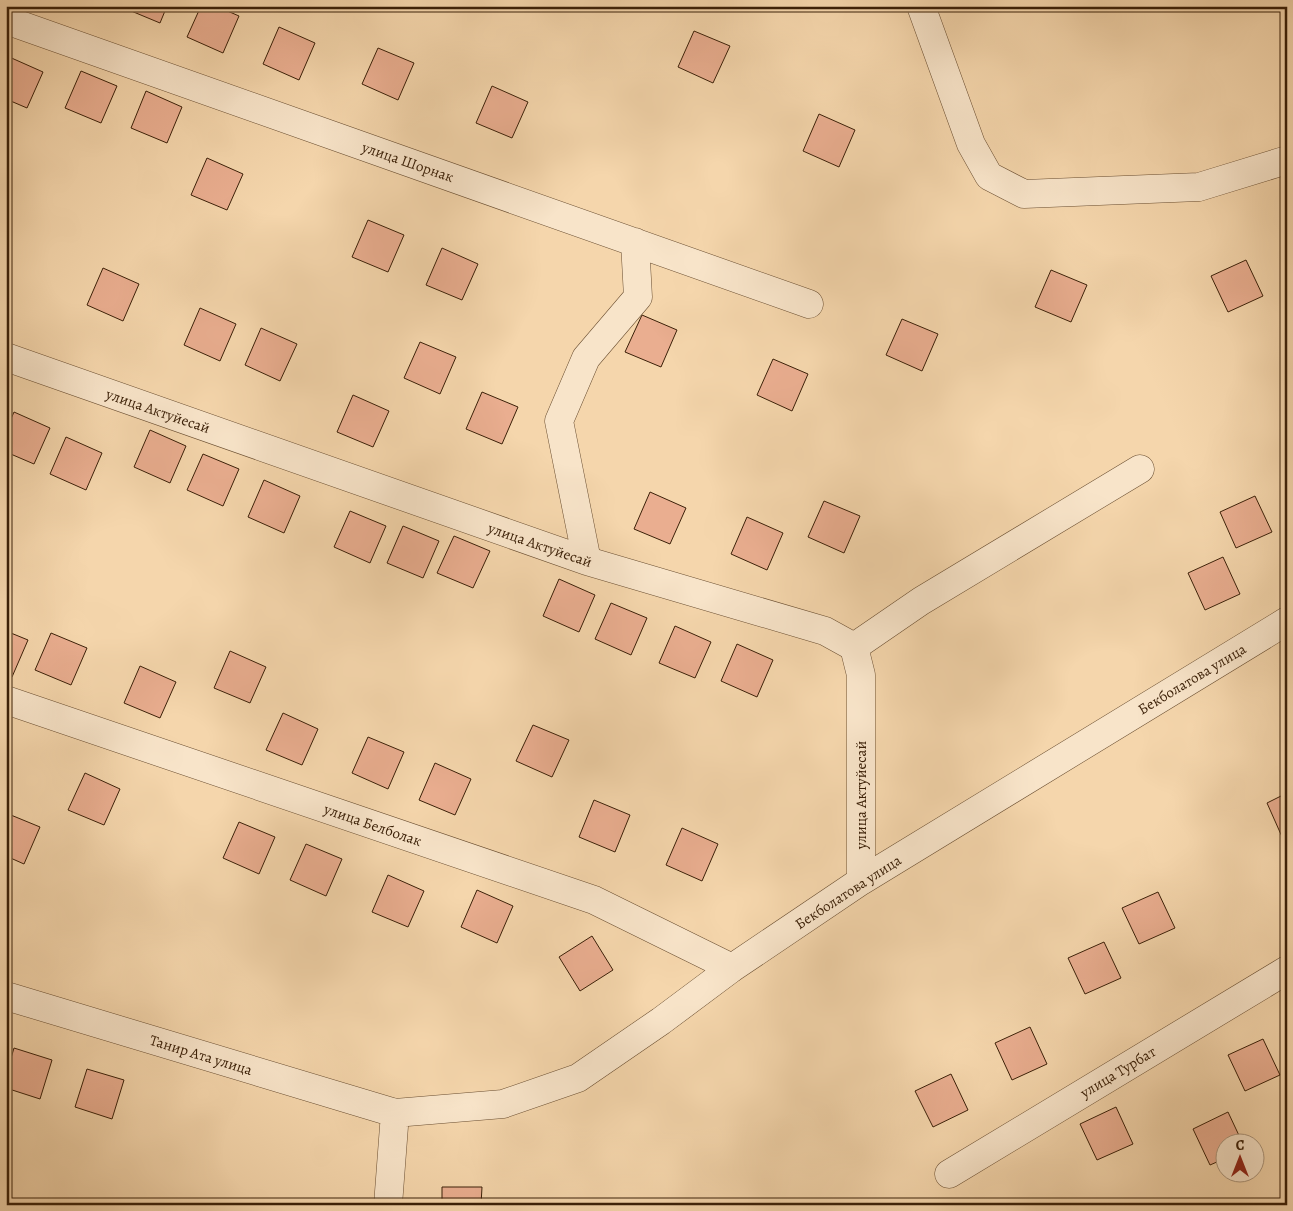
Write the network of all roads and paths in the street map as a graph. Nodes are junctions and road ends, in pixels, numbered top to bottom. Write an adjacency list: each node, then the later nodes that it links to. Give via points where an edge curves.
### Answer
1 (921, 6): 3 (street, via 970,144 989,176 1024,194 1199,188)
2 (6, 20): 4 (street, улица Шорнак)
3 (1287, 160)
4 (636, 242): 5 (street, улица Шорнак); 8 (street, via 638,298 586,358 559,421)
5 (809, 304)
6 (6, 357): 8 (street, улица Актуйесай)
7 (1140, 469): 10 (street, via 921,601)
8 (587, 561): 10 (street, улица Актуйесай, via 825,631)
9 (1287, 621): 12 (street, Бекболатова улица)
10 (854, 647): 12 (street, улица Актуйесай, via 861,675)
11 (6, 700): 13 (street, улица Белболак, via 594,900)
12 (861, 881): 13 (street, Бекболатова улица)
13 (732, 968): 16 (street, Бекболатова улица, via 578,1078 503,1104)
14 (1287, 970): 17 (street, улица Турбат)
15 (6, 996): 16 (street, Танир Ата улица)
16 (395, 1113): 18 (street)
17 (949, 1174)
18 (388, 1205)

